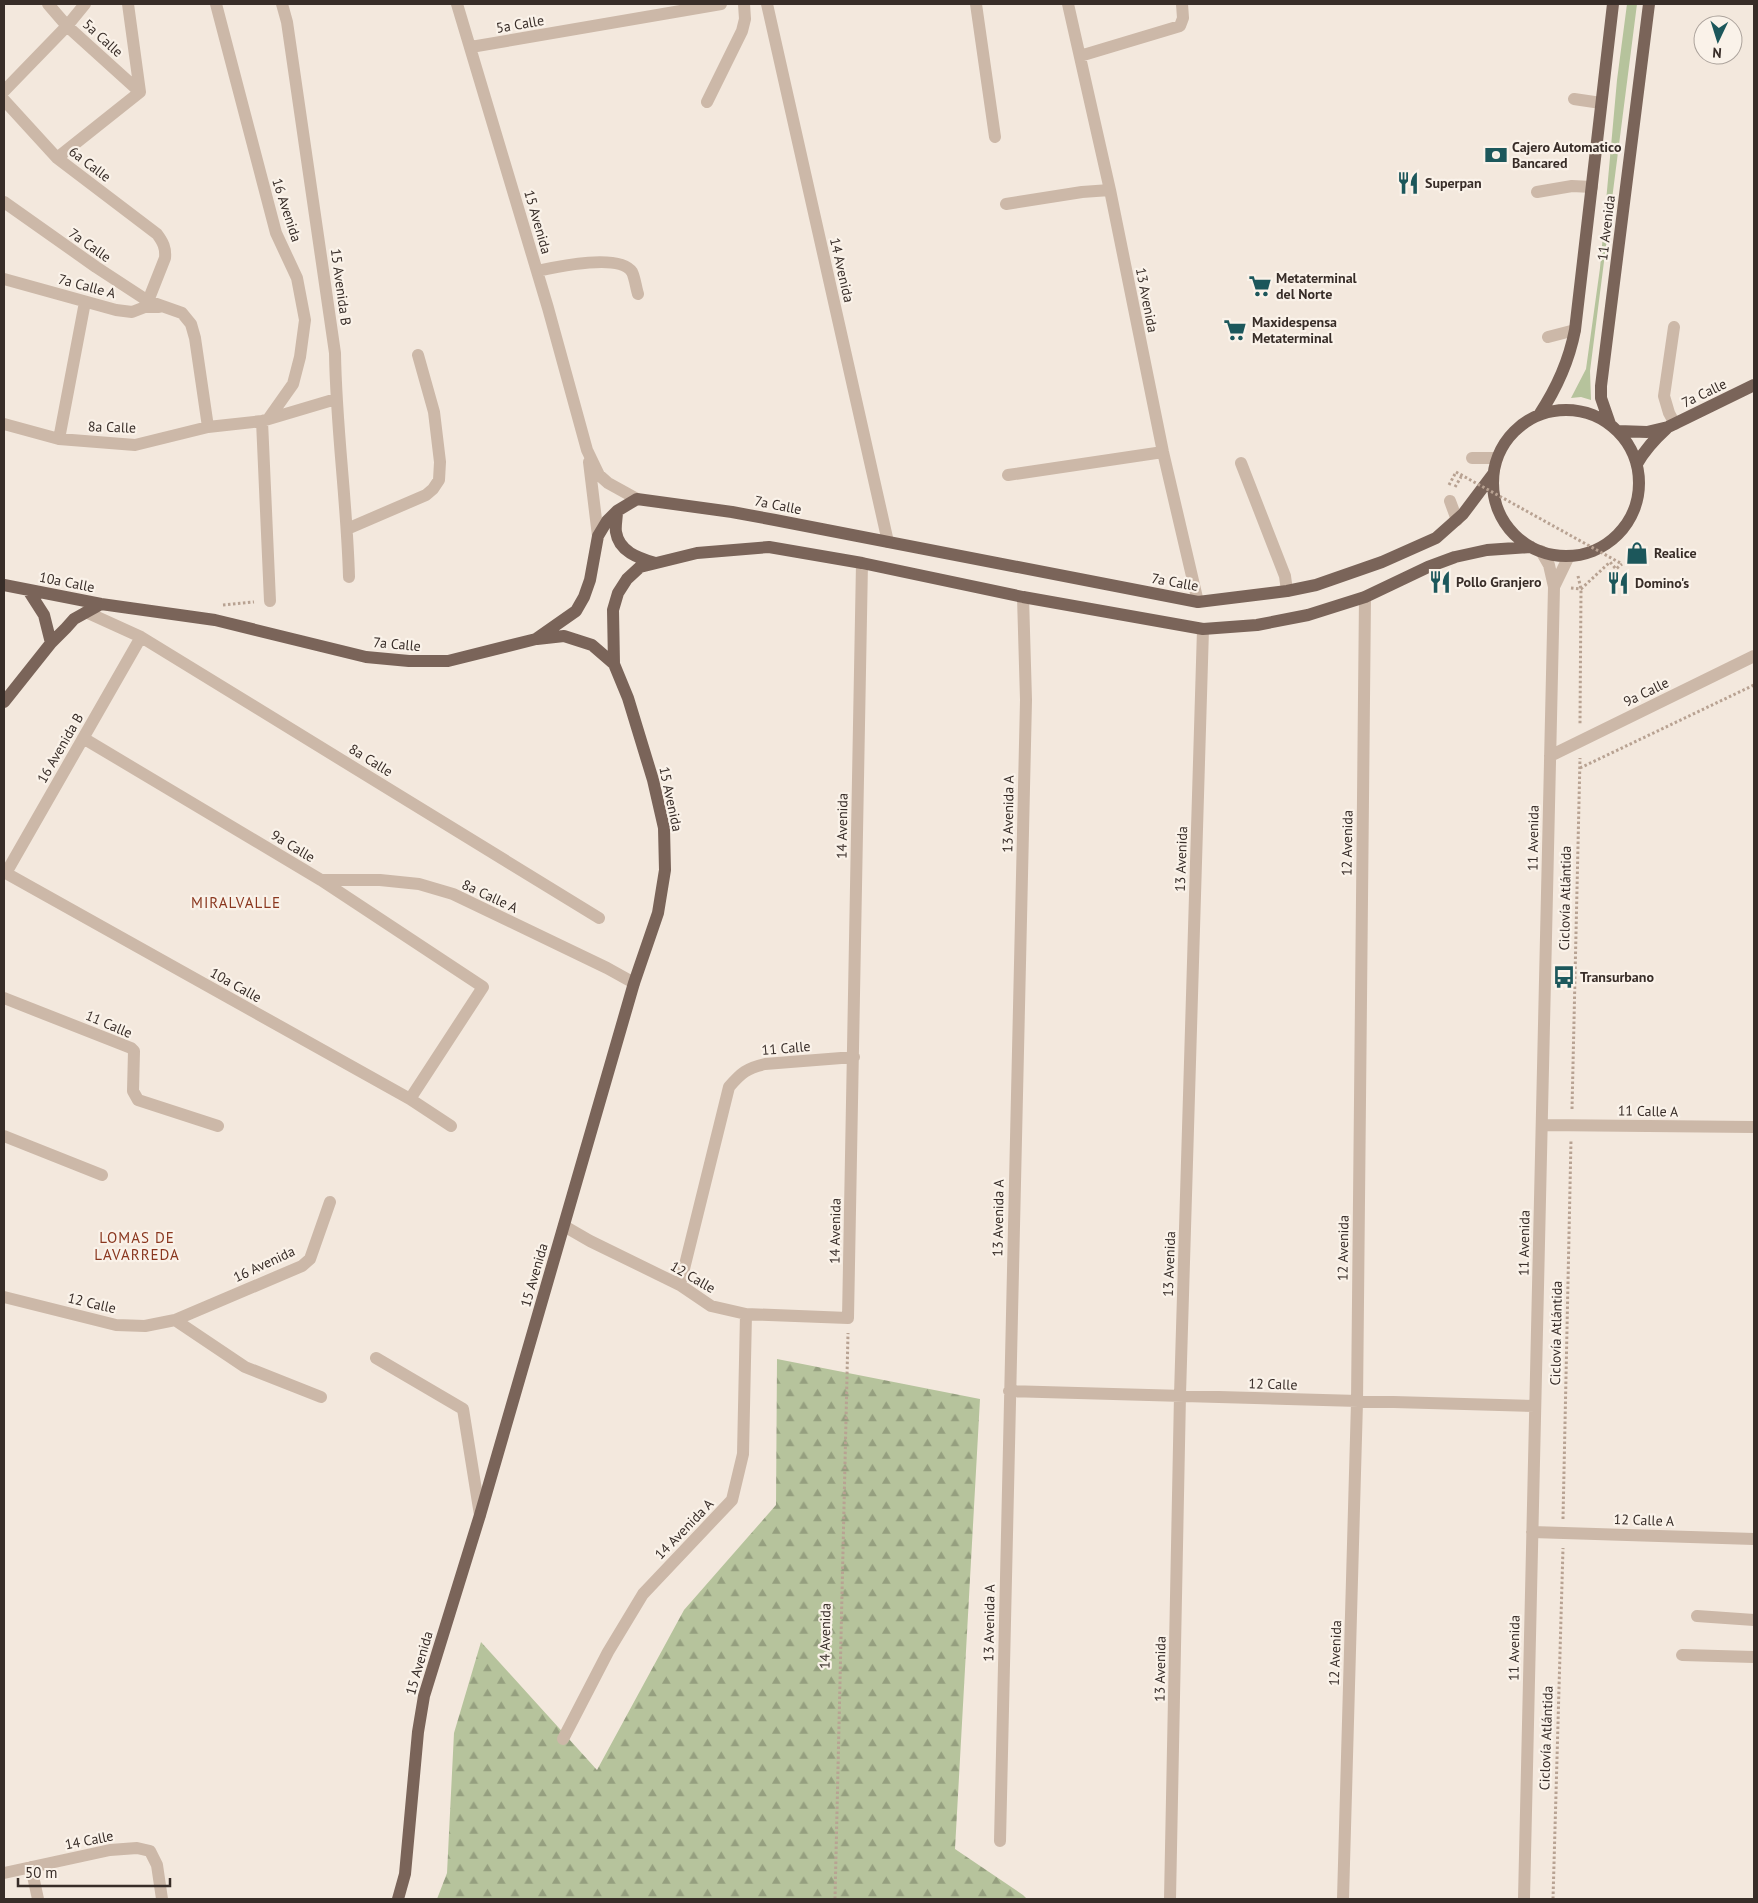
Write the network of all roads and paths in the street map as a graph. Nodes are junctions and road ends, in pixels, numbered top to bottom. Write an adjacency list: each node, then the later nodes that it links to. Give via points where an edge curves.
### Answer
1 (48, 4): 15 (street, 5a Calle)
2 (85, 4): 15 (street)
3 (128, 4): 19 (street)
4 (216, 4): 44 (street, 16 Avenida, via 276,233 297,278 305,320 293,384)
5 (282, 4): 42 (street, 15 Avenida B, via 336,353)
6 (457, 4): 16 (street, 15 Avenida)
7 (721, 4): 16 (street, 5a Calle)
8 (744, 4): 22 (street, via 742,31)
9 (767, 4): 65 (street, 14 Avenida)
10 (976, 4): 24 (street)
11 (1068, 4): 17 (street, 13 Avenida)
12 (1182, 4): 17 (street, via 1180,26)
13 (1613, 4): 23 (main road, 11 Avenida)
14 (1649, 4): 48 (main road, 11 Avenida, via 1601,386 1601,398)
15 (67, 26): 18 (street); 19 (street, 5a Calle)
16 (471, 47): 31 (street, 15 Avenida)
17 (1080, 56): 27 (street, 13 Avenida)
18 (4, 91)
19 (140, 92): 25 (street)
20 (1574, 99): 23 (street)
21 (4, 100): 25 (street, 6a Calle)
22 (707, 102)
23 (1602, 103): 26 (main road, 11 Avenida)
24 (995, 137)
25 (57, 158): 34 (street, 6a Calle, via 157,234 164,245 165,258)
26 (1592, 187): 28 (street, via 1572,186); 38 (main road, 11 Avenida)
27 (1110, 190): 30 (street); 51 (street, 13 Avenida)
28 (1537, 192)
29 (4, 202): 34 (street, 7a Calle)
30 (1006, 204)
31 (537, 271): 33 (street, via 596,262 615,264 632,272); 50 (street, 15 Avenida)
32 (4, 279): 35 (street, 7a Calle A)
33 (638, 294)
34 (148, 301): 36 (street, 7a Calle)
35 (85, 302): 36 (street, 7a Calle A, via 132,312 145,307); 49 (street)
36 (163, 307): 47 (street, via 182,313 191,324)
37 (1674, 327): 46 (street, via 1664,396)
38 (1575, 330): 39 (street); 43 (main road, 11 Avenida, via 1564,372)
39 (1548, 337)
40 (418, 355): 63 (street, via 434,412 439,480 426,494)
41 (1754, 385): 46 (main road, 7a Calle)
42 (336, 399): 44 (street, 8a Calle); 63 (street, 15 Avenida B)
43 (1539, 415): 48 (main road, via 1563,410 1588,413); 53 (main road, via 1520,426 1505,443)
44 (265, 419): 47 (street, 8a Calle); 78 (street)
45 (4, 424): 49 (street, 8a Calle)
46 (1671, 426): 48 (main road, 7a Calle, via 1647,432); 55 (main road, 7a Calle, via 1647,448)
47 (208, 427): 49 (street, 8a Calle, via 135,446)
48 (1614, 428): 55 (main road, via 1630,446)
49 (59, 439)
50 (587, 450): 59 (street, 15 Avenida, via 599,474 608,483); 64 (street, 15 Avenida)
51 (1162, 452): 57 (street); 79 (street, 13 Avenida)
52 (1472, 458): 53 (street)
53 (1498, 458): 56 (main road)
54 (1241, 463): 75 (street)
55 (1637, 464): 67 (main road, via 1638,500 1621,532 1592,552)
56 (1493, 474): 62 (main road, 7a Calle); 66 (main road, via 1494,495 1501,516 1513,534)
57 (1008, 476)
58 (1463, 478): 73 (path, bridge, via 1454,488 1449,485 1456,472 1622,564 1616,569 1610,562)
59 (637, 500): 61 (main road, 7a Calle); 65 (main road, 7a Calle, via 732,512)
60 (1450, 501): 62 (street)
61 (617, 511): 64 (main road, 7a Calle); 69 (main road, via 616,532 622,547)
62 (1457, 520): 75 (main road, 7a Calle, via 1436,538 1382,562 1316,585)
63 (348, 530): 70 (street, 15 Avenida B)
64 (598, 536): 85 (main road, 7a Calle, via 590,580 576,611)
65 (888, 542): 79 (main road, 7a Calle)
66 (1536, 549): 67 (main road); 72 (street, 11 Avenida, via 1549,565); 77 (main road, via 1487,550 1455,557)
67 (1571, 556): 72 (street, 11 Avenida); 73 (path, Ciclovía Atlántida)
68 (862, 563): 69 (main road, via 769,547 697,553); 76 (main road); 100 (street, 14 Avenida)
69 (656, 564): 88 (main road, via 640,568 618,593 614,610)
70 (349, 577)
71 (4, 585): 74 (main road, 10a Calle)
72 (1554, 587): 73 (path); 93 (street, 11 Avenida)
73 (1581, 589): 92 (path, Ciclovía Atlántida)
74 (28, 590): 80 (main road, 10a Calle); 86 (main road, 10a Calle, via 44,615)
75 (1288, 591): 79 (main road, 7a Calle)
76 (1023, 597): 83 (main road); 117 (street, 13 Avenida A, via 1026,700)
77 (1365, 597): 83 (main road, via 1282,621); 120 (street, 12 Avenida)
78 (270, 601): 82 (path, via 224,604)
79 (1198, 602)
80 (101, 604): 81 (main road); 82 (main road, 7a Calle)
81 (86, 612): 84 (street, 8a Calle); 86 (main road, via 74,619)
82 (215, 620): 85 (main road, 7a Calle, via 366,657 408,661 448,661)
83 (1203, 629): 118 (street, 13 Avenida)
84 (140, 637): 91 (street, 16 Avenida B); 97 (street, 8a Calle)
85 (536, 640): 88 (main road, via 564,636 592,645)
86 (51, 643): 90 (main road)
87 (1754, 656): 92 (street, 9a Calle)
88 (614, 664): 98 (main road, 15 Avenida, via 631,707 664,828 665,870 658,913)
89 (1754, 685): 94 (path)
90 (4, 702)
91 (83, 738): 95 (street, 16 Avenida B); 96 (street, 9a Calle)
92 (1580, 741): 93 (street, 9a Calle); 94 (path, Ciclovía Atlántida)
93 (1550, 756): 102 (street, 11 Avenida)
94 (1580, 768): 103 (path, Ciclovía Atlántida)
95 (5, 873): 101 (street, 10a Calle)
96 (321, 880): 98 (street, 8a Calle A, via 419,884 453,894); 101 (street, 9a Calle, via 483,987)
97 (600, 918)
98 (634, 983): 110 (main road, 15 Avenida)
99 (4, 998): 104 (street, 11 Calle, via 131,1048 134,1051 133,1091 138,1100)
100 (854, 1058): 111 (street, 11 Calle, via 759,1065 741,1073 729,1087); 114 (street, 14 Avenida)
101 (410, 1099): 105 (street, 10a Calle)
102 (1542, 1125): 103 (street, 11 Calle A); 121 (street, 11 Avenida)
103 (1572, 1125): 106 (street, 11 Calle A); 124 (path, Ciclovía Atlántida)
104 (218, 1126)
105 (451, 1126)
106 (1754, 1126)
107 (4, 1136): 108 (street)
108 (102, 1175)
109 (330, 1202): 115 (street, 16 Avenida, via 310,1259 302,1266)
110 (564, 1226): 111 (street, 12 Calle); 122 (main road, 15 Avenida)
111 (680, 1285): 113 (street, 12 Calle, via 711,1306)
112 (4, 1297): 115 (street, 12 Calle, via 116,1325 145,1326)
113 (746, 1314): 114 (street, 12 Calle); 130 (street, 14 Avenida A, via 743,1454 732,1500 642,1594)
114 (848, 1318): 137 (path, 14 Avenida)
115 (174, 1320): 119 (street, via 245,1367)
116 (376, 1358): 122 (street, via 463,1409)
117 (1009, 1390): 118 (street, 12 Calle); 131 (street, 13 Avenida A)
118 (1180, 1395): 120 (street, 12 Calle); 138 (street, 13 Avenida)
119 (321, 1397)
120 (1357, 1402): 121 (street, 12 Calle); 139 (street, 12 Avenida)
121 (1535, 1406): 123 (street, 11 Avenida)
122 (480, 1515): 136 (main road, 15 Avenida, via 424,1696 405,1874)
123 (1532, 1532): 124 (street, 12 Calle A); 140 (street, 11 Avenida)
124 (1563, 1533): 125 (street, 12 Calle A); 141 (path, Ciclovía Atlántida)
125 (1754, 1539)
126 (1697, 1616): 127 (street)
127 (1754, 1620)
128 (1682, 1654): 129 (street)
129 (1754, 1657)
130 (563, 1739)
131 (1000, 1841)
132 (30, 1867): 133 (street, 14 Calle); 134 (street); 135 (street, 14 Calle, via 110,1850 137,1848 150,1851 157,1865)
133 (4, 1873)
134 (38, 1899)
135 (162, 1899)
136 (398, 1899)
137 (835, 1899)
138 (1170, 1899)
139 (1343, 1899)
140 (1524, 1899)
141 (1553, 1899)

